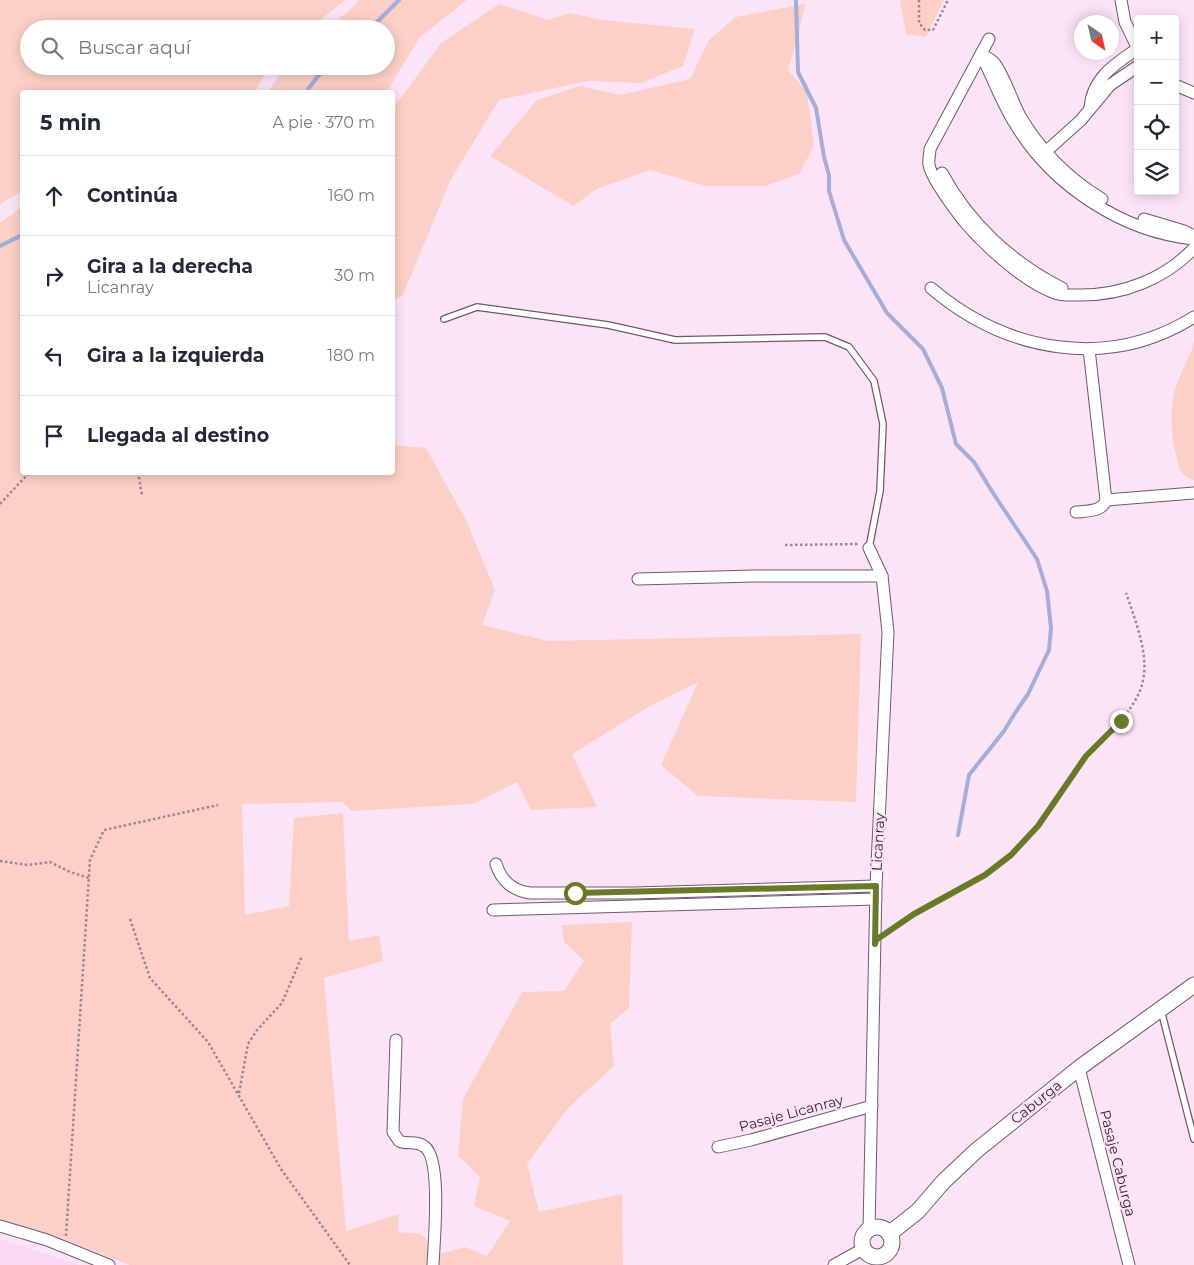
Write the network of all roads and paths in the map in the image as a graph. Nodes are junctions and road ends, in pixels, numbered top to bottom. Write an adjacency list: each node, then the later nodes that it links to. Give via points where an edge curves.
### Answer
1 (919, 0): 2 (path, via 919,22 924,30 933,30)
2 (948, 0)
3 (1121, 0): 5 (street, via 1125,22)
4 (989, 39): 7 (street)
5 (1134, 41)
6 (1134, 52): 11 (street, via 1106,71 1091,96)
7 (981, 54): 12 (street, via 995,63 1020,116); 14 (street, via 930,150 929,164 952,206 974,232 1016,270 1040,286 1065,296 1108,294 1138,285 1166,271)
8 (1134, 69): 11 (street, via 1110,85)
9 (1179, 87): 10 (street)
10 (1194, 93)
11 (1090, 109): 12 (street)
12 (1043, 154): 13 (street, via 1077,182 1121,210 1184,231)
13 (1194, 238)
14 (1194, 248)
15 (931, 288): 18 (street, via 960,311 1016,337 1052,346)
16 (1194, 317): 18 (street, via 1140,341)
17 (444, 319): 27 (lane, via 477,307 608,326 675,340 825,336 848,347 874,381 883,424 880,490)
18 (1089, 349): 23 (street)
19 (26, 475): 24 (path)
20 (139, 475): 22 (path)
21 (1194, 493): 23 (street)
22 (142, 494)
23 (1106, 500): 25 (street, via 1098,509)
24 (0, 504)
25 (1076, 512)
26 (785, 545): 27 (path, via 859,544)
27 (869, 548): 28 (street, Licanray)
28 (882, 576): 29 (street); 35 (street, Licanray, via 888,632)
29 (638, 579)
30 (1126, 593): 39 (path, via 1145,665 1142,686 1128,713 1086,756 1038,826 1011,855 985,875 894,926)
31 (218, 805): 34 (path, via 104,830 90,860)
32 (0, 861): 34 (path, via 28,865 50,862)
33 (496, 864): 35 (street, via 507,883 519,891 530,893)
34 (89, 878): 52 (path)
35 (876, 886): 36 (street, Licanray)
36 (876, 899): 37 (street); 39 (street, Licanray)
37 (493, 910)
38 (130, 919): 45 (path, via 150,978 208,1042)
39 (875, 944): 46 (street, Licanray)
40 (302, 956): 45 (path, via 282,1003 248,1044)
41 (1194, 984): 42 (street, Caburga)
42 (1161, 1008): 44 (street, Caburga); 47 (lane)
43 (396, 1040): 57 (street, via 393,1132 399,1141 417,1143 433,1157 436,1178)
44 (1078, 1068): 51 (street, Caburga, via 977,1150 918,1210); 59 (street, Pasaje Caburga)
45 (239, 1095): 56 (path, via 281,1169)
46 (872, 1106): 48 (street, Pasaje Licanray); 50 (street, Licanray)
47 (1194, 1139)
48 (718, 1147)
49 (0, 1226): 52 (street)
50 (869, 1230): 51 (street, via 878,1227); 53 (street, via 862,1240)
51 (889, 1234): 54 (street, via 892,1242 889,1251)
52 (65, 1248): 55 (street)
53 (863, 1249): 54 (street); 58 (street)
54 (877, 1261)
55 (109, 1265)
56 (350, 1265)
57 (433, 1265)
58 (834, 1265)
59 (1129, 1265)

